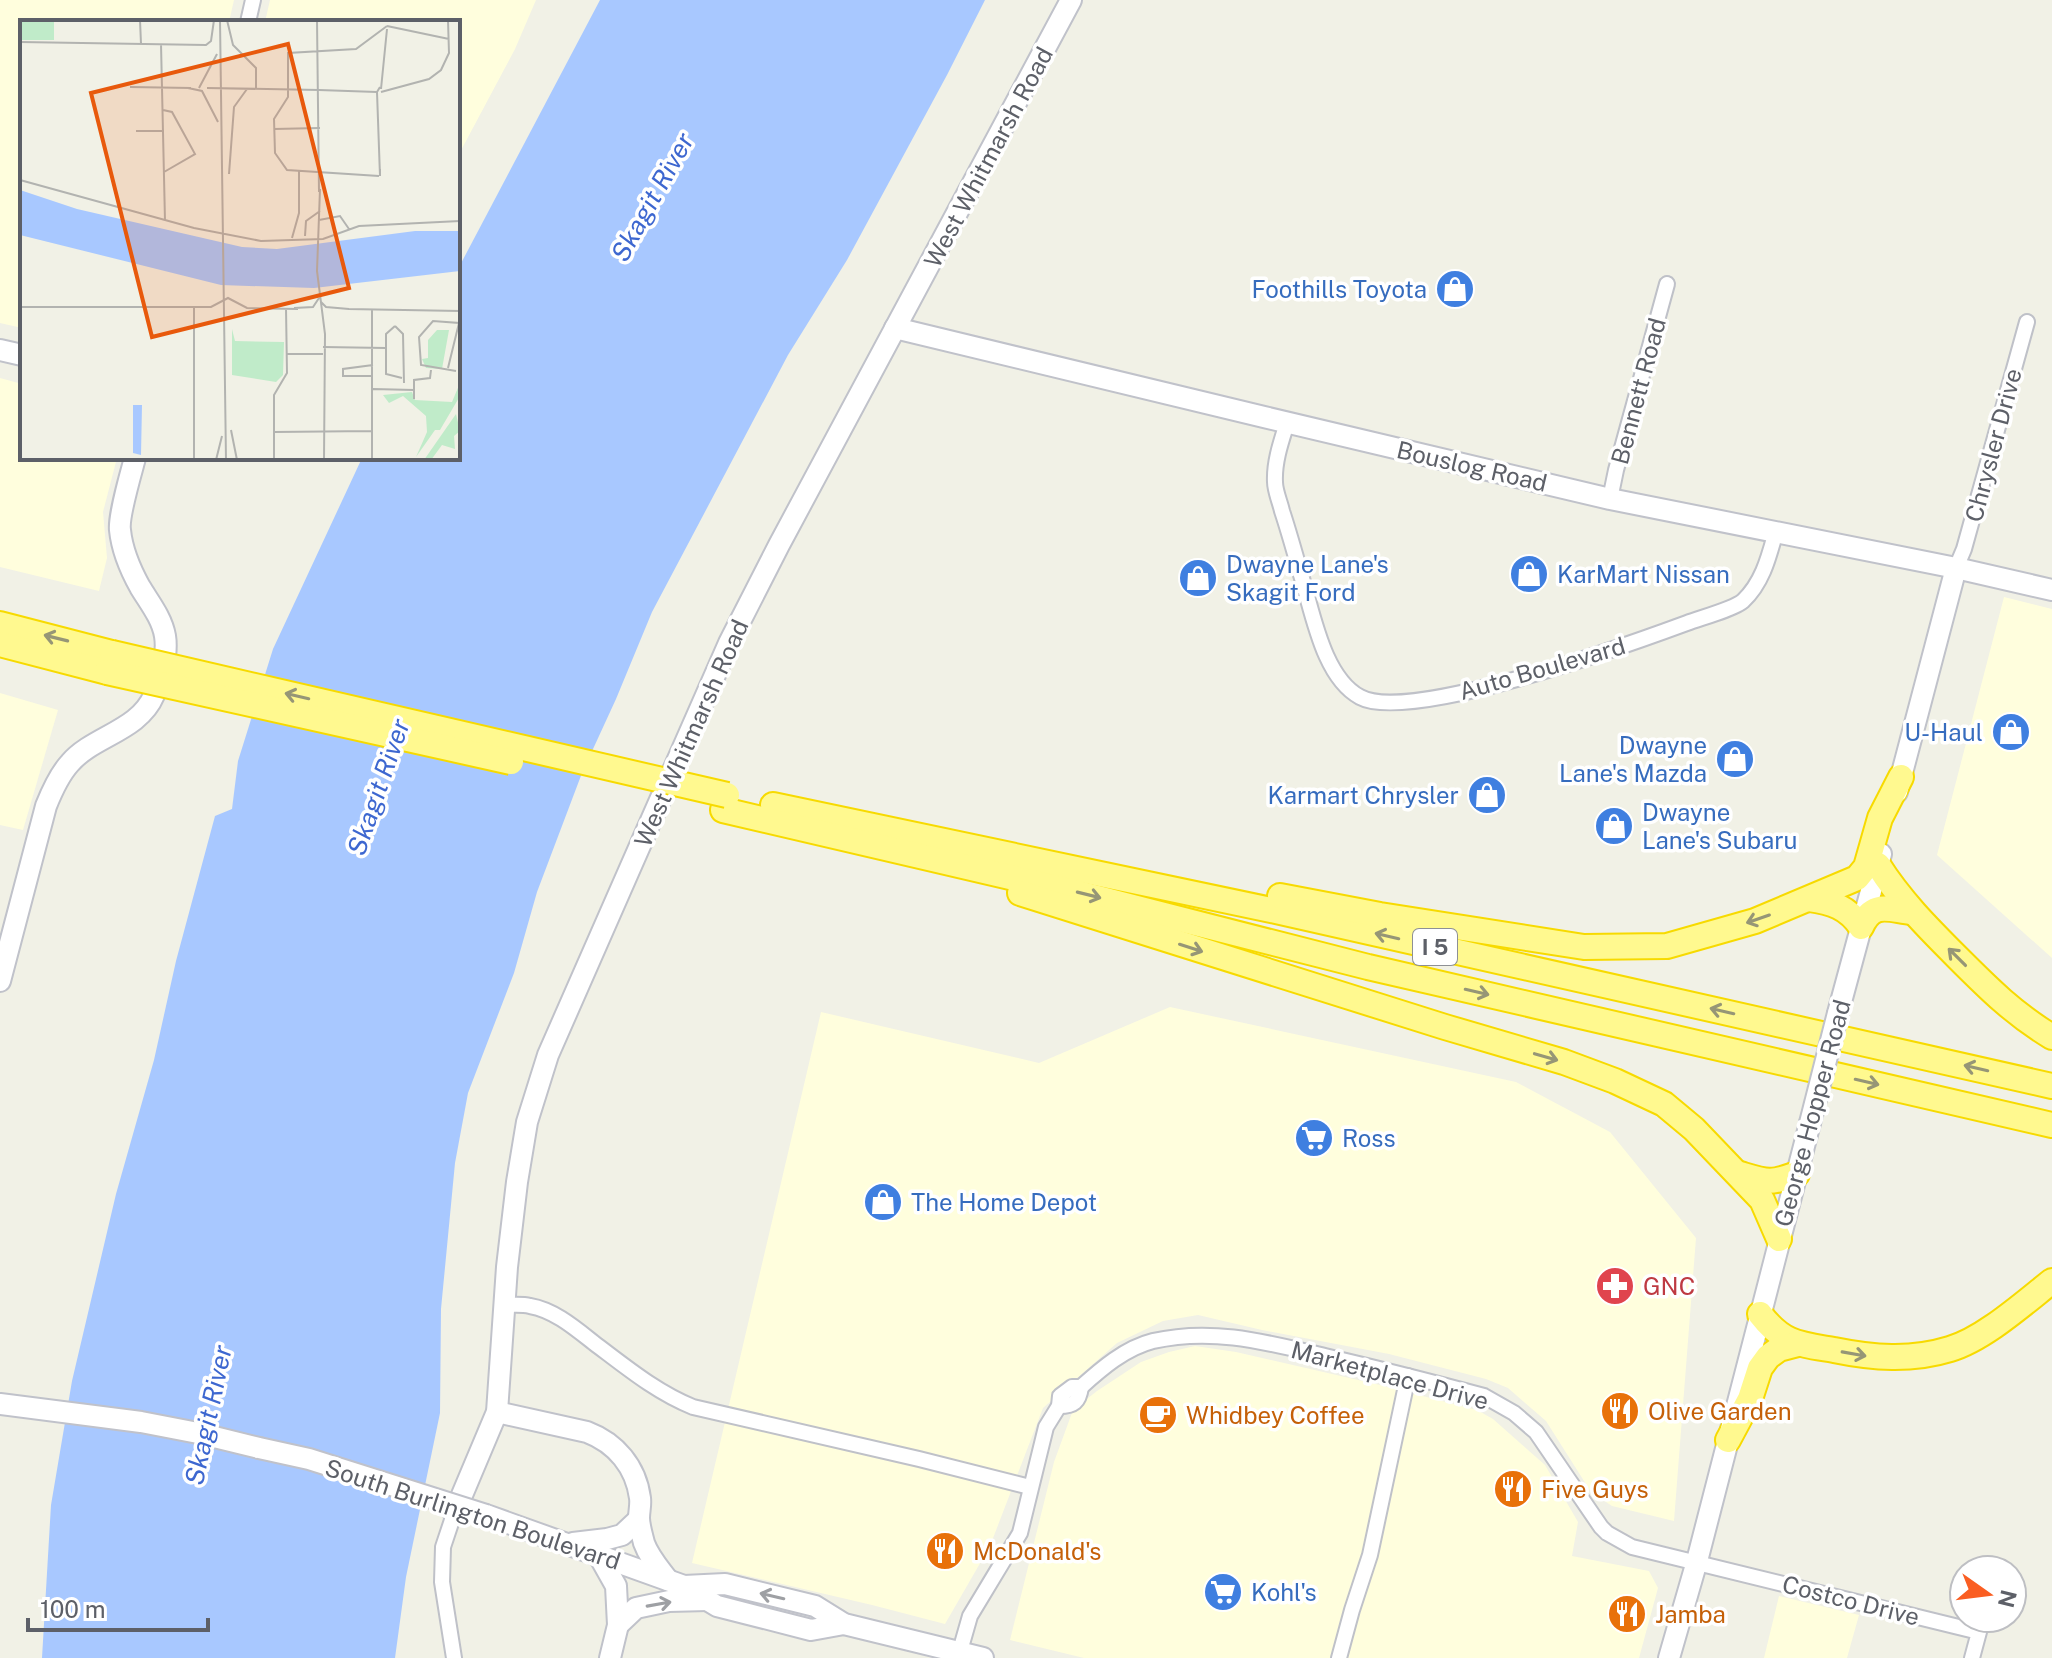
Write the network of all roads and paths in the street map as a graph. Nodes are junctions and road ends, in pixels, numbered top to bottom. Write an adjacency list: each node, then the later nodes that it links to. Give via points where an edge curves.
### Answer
1 (253, 0): 3 (street)
2 (1071, 0): 6 (street, West Whitmarsh Road)
3 (248, 20)
4 (1667, 284): 11 (street, Bennett Road)
5 (2027, 322): 13 (street, Chrysler Drive)
6 (895, 328): 9 (street, Bouslog Road); 34 (street, West Whitmarsh Road, via 729,643 548,1055 527,1122)
7 (0, 350): 8 (street)
8 (20, 355)
9 (1287, 423): 11 (street, Bouslog Road); 12 (street, Auto Boulevard, via 1275,484 1324,650 1341,683 1362,698 1383,703 1494,686 1741,603 1762,577)
10 (135, 460): 26 (street, via 119,526 127,560 165,636 160,675 144,712 94,743 55,785)
11 (1610, 499): 12 (street, Bouslog Road)
12 (1776, 531): 13 (street, Bouslog Road)
13 (1956, 568): 14 (street, Bouslog Road); 18 (street, George Hopper Road)
14 (2052, 590)
15 (0, 624): 17 (highway, I 5, one-way to 15)
16 (0, 644): 17 (highway, I 5)
17 (110, 662): 19 (highway, I 5, bridge)
18 (1901, 777): 22 (street, George Hopper Road); 23 (highway, via 1861,873)
19 (725, 802): 20 (highway, I 5); 21 (highway, I 5)
20 (817, 814): 23 (highway, one-way to 20, via 1667,946 1584,947); 28 (highway, I 5, one-way to 20)
21 (904, 852): 29 (highway, I 5, one-way to 29, via 1368,967); 30 (highway, one-way to 30, via 1615,1081 1664,1104)
22 (1878, 865): 24 (highway); 25 (street, George Hopper Road)
23 (1809, 899): 25 (highway, via 1841,907)
24 (1912, 912): 25 (highway, via 1879,909 1866,916); 27 (highway, one-way to 24, via 2001,1001)
25 (1861, 927): 31 (street, George Hopper Road, bridge)
26 (0, 981)
27 (2052, 1037)
28 (2052, 1086)
29 (2052, 1125)
30 (1737, 1173): 31 (highway, via 1777,1182); 32 (highway, via 1762,1200)
31 (1797, 1174): 32 (street, George Hopper Road)
32 (1779, 1239): 35 (street, George Hopper Road)
33 (2052, 1281): 36 (highway, one-way to 33, via 1868,1357 1901,1358 1952,1349 2006,1318)
34 (505, 1305): 39 (street, West Whitmarsh Road); 41 (street, via 550,1313 650,1385 693,1407)
35 (1760, 1314): 36 (highway, via 1771,1329); 40 (street, George Hopper Road)
36 (1798, 1344): 40 (highway, via 1768,1357)
37 (1408, 1376): 41 (street, Marketplace Drive, via 1218,1335 1150,1342 1060,1396); 46 (street, Marketplace Drive, via 1484,1396 1514,1413 1536,1432 1607,1533 1632,1547); 55 (street, via 1370,1555)
38 (4, 1404): 44 (street, South Burlington Boulevard, bridge, via 141,1422 309,1459)
39 (497, 1412): 42 (street, West Whitmarsh Road); 43 (street, via 587,1432 613,1446 634,1475)
40 (1728, 1440): 46 (street, George Hopper Road)
41 (1030, 1487): 51 (street, via 1020,1533 970,1616)
42 (454, 1514): 52 (street, via 443,1547 442,1582)
43 (639, 1519): 44 (street, via 622,1535); 47 (street, via 652,1559)
44 (569, 1544): 45 (street, South Burlington Boulevard)
45 (598, 1554): 47 (street, South Burlington Boulevard); 50 (street, via 616,1586)
46 (1697, 1561): 56 (street, George Hopper Road); 57 (street, Costco Drive, via 1979,1632)
47 (677, 1584): 48 (street, South Burlington Boulevard); 49 (street, South Burlington Boulevard, one-way to 47, via 815,1606 725,1584)
48 (708, 1600): 49 (street, South Burlington Boulevard, via 811,1630); 50 (street, one-way to 48, via 636,1608)
49 (844, 1624): 51 (street, South Burlington Boulevard)
50 (618, 1625): 53 (street)
51 (959, 1655): 54 (street, South Burlington Boulevard)
52 (454, 1658)
53 (610, 1658)
54 (983, 1658)
55 (1339, 1658)
56 (1669, 1658)
57 (1972, 1658)

